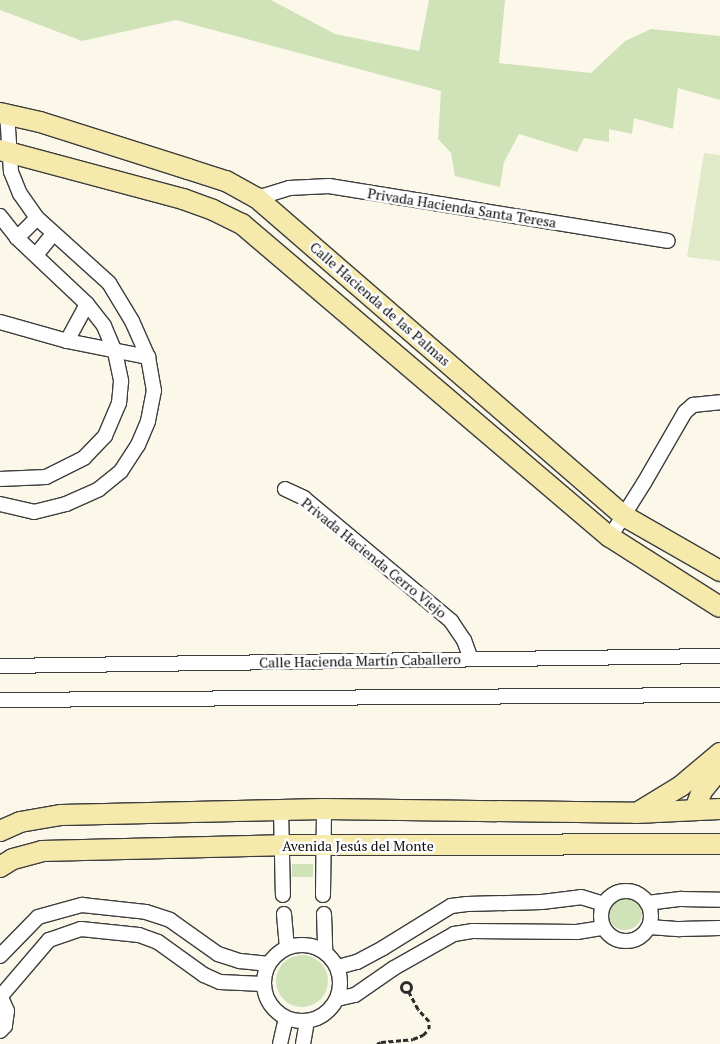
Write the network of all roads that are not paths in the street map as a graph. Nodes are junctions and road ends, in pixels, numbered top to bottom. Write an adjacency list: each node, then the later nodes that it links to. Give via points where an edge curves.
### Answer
1 (4, 113): 2 (street); 3 (main road, Calle Hacienda de las Palmas, via 188,168 226,181)
2 (4, 151): 5 (street, via 20,194); 14 (main road, Calle Hacienda de las Palmas, via 183,199 242,224)
3 (257, 198): 8 (street, Privada Hacienda Santa Teresa, via 289,188 328,186); 12 (main road, Calle Hacienda de las Palmas)
4 (0, 216): 7 (street)
5 (37, 218): 6 (street); 7 (street)
6 (54, 233): 9 (street); 16 (street, via 109,282 132,321)
7 (17, 238): 9 (street)
8 (668, 241)
9 (36, 255): 10 (street)
10 (87, 304): 13 (street); 15 (street, via 104,326)
11 (0, 322): 13 (street)
12 (402, 322): 14 (main road); 21 (main road, Calle Hacienda de las Palmas)
13 (67, 342): 15 (street)
14 (382, 344): 22 (main road, Calle Hacienda de las Palmas)
15 (114, 352): 16 (street); 18 (street, via 121,381 120,403 105,436 84,458 46,477)
16 (148, 358): 20 (street, via 154,391 148,421 138,445 121,471 99,489 66,504 34,512)
17 (720, 402): 21 (street, via 693,405 685,412)
18 (0, 479)
19 (286, 489): 26 (street, Privada Hacienda Cerro Viejo, via 304,498 450,621 464,640)
20 (0, 504)
21 (624, 516): 22 (street); 23 (main road, Calle Hacienda de las Palmas)
22 (610, 537): 24 (main road, Calle Hacienda de las Palmas)
23 (720, 571)
24 (720, 607)
25 (720, 656): 26 (street, Calle Hacienda Martín Caballero)
26 (471, 659): 27 (street, Calle Hacienda Martín Caballero)
27 (0, 666)
28 (720, 695): 29 (street)
29 (0, 700)
30 (720, 753): 36 (main road, via 681,786)
31 (720, 770): 33 (main road, via 702,791)
32 (324, 809): 35 (main road); 36 (main road); 40 (street)
33 (695, 809): 34 (main road); 36 (main road)
34 (720, 809)
35 (281, 810): 37 (main road, via 61,815 20,822); 39 (street)
36 (636, 813)
37 (0, 831)
38 (720, 844): 40 (main road, Avenida Jesús del Monte)
39 (282, 845): 40 (main road, Avenida Jesús del Monte); 41 (main road, Avenida Jesús del Monte, via 42,850 13,859); 42 (street)
40 (324, 846): 43 (street)
41 (0, 867)
42 (283, 895)
43 (323, 895)
44 (720, 900): 45 (street, via 681,899)
45 (647, 903): 46 (street, via 640,896 620,892 610,896); 49 (street, via 651,916)
46 (604, 904): 50 (street, via 601,912); 56 (street, via 581,897 451,906 383,948 357,962)
47 (284, 914): 52 (street)
48 (324, 914): 53 (street)
49 (649, 927): 50 (street, via 635,940 623,942 611,937); 51 (street, via 680,930)
50 (604, 928): 59 (street, via 578,932 472,931 454,934 394,968 355,995)
51 (720, 928)
52 (287, 946): 53 (street, via 307,944); 55 (street)
53 (325, 951): 56 (street)
54 (0, 956): 55 (street, via 38,917 82,905 146,912 170,920 218,954)
55 (267, 964): 57 (street)
56 (338, 967): 59 (street, via 341,983)
57 (263, 984): 58 (street, via 220,982 204,975 158,942 139,935 82,929 49,940); 60 (street, via 269,1004)
58 (0, 996): 62 (street, via 7,1011 5,1026)
59 (338, 999): 61 (street, via 325,1014)
60 (286, 1018): 61 (street); 63 (street)
61 (307, 1022): 64 (street)
62 (0, 1031)
63 (280, 1044)
64 (303, 1044)

